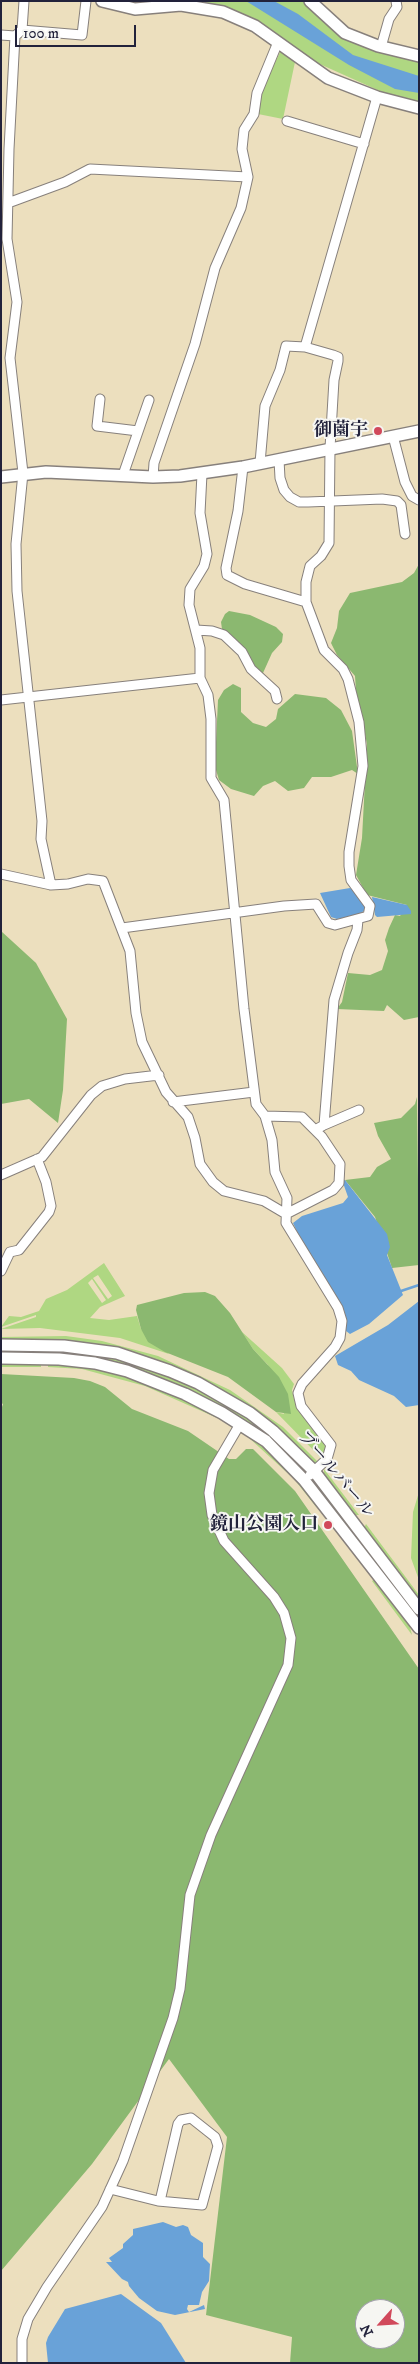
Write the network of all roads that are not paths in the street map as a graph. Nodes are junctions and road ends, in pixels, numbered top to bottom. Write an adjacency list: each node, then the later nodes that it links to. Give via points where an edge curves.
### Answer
1 (24, 1): 6 (street)
2 (86, 1): 6 (street, via 82,35)
3 (102, 1): 8 (street, via 136,8 181,5 223,12 255,26)
4 (310, 1): 9 (street, via 345,33)
5 (396, 1): 9 (street, via 397,7 389,19)
6 (19, 33): 7 (street); 16 (street)
7 (1, 35)
8 (278, 42): 11 (street, via 328,78); 15 (street, via 257,93 254,114 244,130 242,149)
9 (381, 47): 10 (street)
10 (419, 56)
11 (377, 97): 12 (street); 14 (street)
12 (419, 108)
13 (286, 121): 14 (street)
14 (364, 144): 18 (street)
15 (248, 177): 16 (street, via 90,169); 31 (street, via 241,208 215,268 195,344 154,462)
16 (8, 203): 17 (street)
17 (4, 239): 28 (street, via 17,302 10,358)
18 (305, 347): 24 (street, via 338,357); 26 (street, via 286,346 265,406)
19 (100, 399): 21 (street, via 97,426)
20 (149, 400): 21 (street)
21 (138, 431): 30 (street)
22 (419, 431): 23 (street)
23 (393, 436): 24 (street); 33 (street, via 405,482 412,496)
24 (330, 448): 25 (street); 34 (street)
25 (278, 460): 26 (street); 34 (street, via 280,478 290,497 299,502)
26 (260, 463): 27 (street)
27 (243, 467): 29 (street); 36 (street, via 227,575)
28 (23, 473): 30 (street); 32 (street); 39 (street, via 16,544 17,591)
29 (202, 474): 31 (street); 37 (street, via 200,513 207,554 204,566 190,589 189,605)
30 (124, 475): 31 (street)
31 (153, 477)
32 (1, 478)
33 (419, 500)
34 (329, 503): 35 (street, via 397,501); 36 (street, via 329,544 310,566)
35 (405, 534)
36 (306, 602): 45 (street, via 324,650 348,679 359,722 363,766 349,866 351,880 370,906 368,916)
37 (196, 630): 38 (street); 40 (street, via 224,635 237,646 251,669 275,691)
38 (200, 678): 39 (street); 44 (street, via 208,695 211,719 211,778 224,800)
39 (30, 697): 41 (street); 43 (street, via 41,838)
40 (277, 699)
41 (1, 700)
42 (1, 874): 43 (street)
43 (51, 885): 46 (street, via 88,879 103,881)
44 (234, 912): 45 (street, via 316,904 328,923 336,925); 46 (street); 48 (street)
45 (358, 920): 52 (street, via 334,1000)
46 (122, 928): 47 (street, via 130,951 142,1042)
47 (159, 1076): 49 (street); 54 (street, via 125,1079 102,1086)
48 (254, 1092): 49 (street); 51 (street, via 256,1104)
49 (173, 1102): 56 (street, via 188,1117 200,1164 213,1182 224,1191 264,1201)
50 (359, 1110): 52 (street)
51 (265, 1116): 53 (street, via 302,1117); 56 (street, via 272,1140 275,1172 287,1198)
52 (324, 1125): 53 (street)
53 (315, 1130): 56 (street, via 340,1164 339,1183 333,1190)
54 (37, 1159): 55 (street); 57 (street, via 51,1206 19,1250 10,1252)
55 (1, 1175)
56 (286, 1214): 61 (street, via 286,1223 338,1308 342,1321 335,1347 302,1384 298,1393 301,1406 331,1445 327,1459)
57 (1, 1271)
58 (1, 1345): 61 (street, ブールバール, via 89,1348 117,1353 170,1371 250,1413 274,1431)
59 (1, 1358): 60 (street, via 59,1359 127,1371 185,1394)
60 (240, 1424): 62 (street, via 266,1441); 65 (street, via 213,1470 209,1493 212,1515 224,1541 284,1613 290,1628 291,1648 285,1673 211,1835 190,1895 180,1989 173,2018 123,2162)
61 (314, 1472): 62 (street); 63 (street, ブールバール)
62 (304, 1480): 64 (street)
63 (419, 1609)
64 (419, 1628)
65 (110, 2189): 66 (street); 67 (street, via 102,2207 28,2319 22,2339)
66 (160, 2201): 66 (street, via 202,2205 218,2146 215,2137 191,2118 178,2124)
67 (22, 2363)

